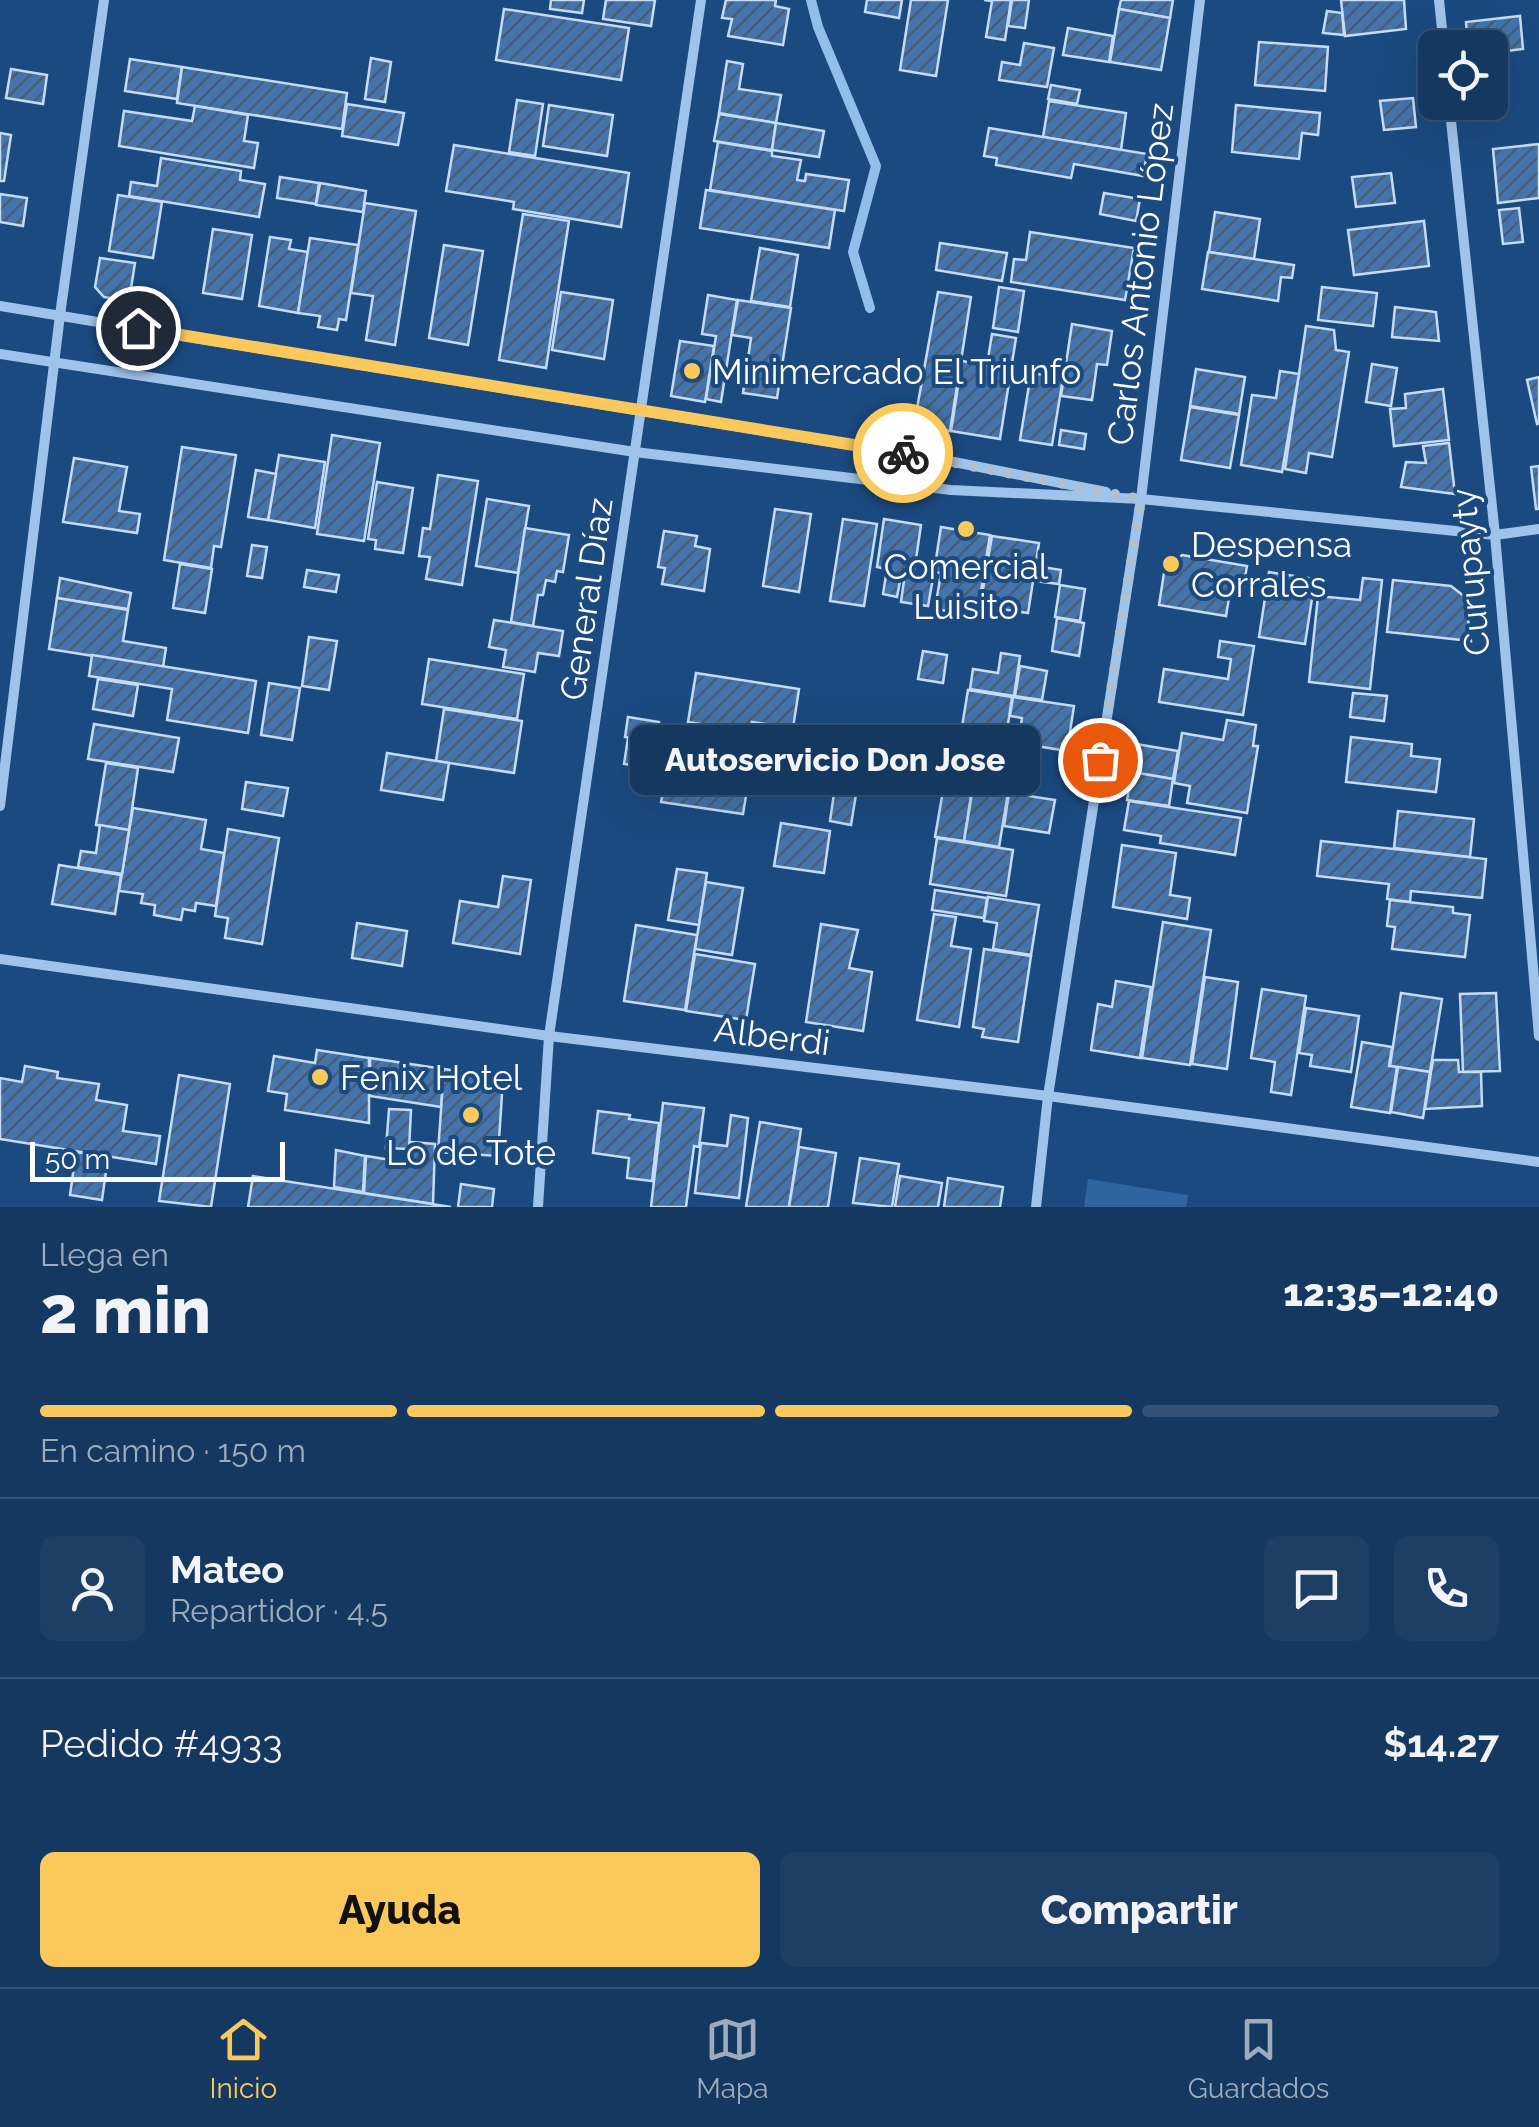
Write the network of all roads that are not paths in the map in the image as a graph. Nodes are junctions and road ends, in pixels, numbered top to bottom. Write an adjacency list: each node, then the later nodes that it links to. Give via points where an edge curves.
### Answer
1 (104, 0): 8 (street)
2 (700, 0): 11 (street, General Díaz)
3 (1200, 0): 13 (street, Carlos Antonio López)
4 (1439, 0): 5 (street)
5 (1442, 30)
6 (1452, 120): 15 (street, Curupayty)
7 (0, 306): 8 (street)
8 (60, 315): 10 (street); 11 (street)
9 (0, 354): 10 (street)
10 (55, 362): 12 (street); 16 (street)
11 (641, 410): 12 (street, General Díaz); 13 (street)
12 (635, 452): 13 (street, via 951,490); 18 (street, General Díaz)
13 (1141, 499): 15 (street); 20 (street, Carlos Antonio López)
14 (1539, 529): 15 (street)
15 (1495, 535): 19 (street, Curupayty)
16 (0, 806)
17 (0, 959): 18 (street, Alberdi)
18 (550, 1036): 20 (street, Alberdi); 22 (street, General Díaz)
19 (1539, 1036)
20 (1048, 1096): 21 (street, Alberdi); 23 (street, Carlos Antonio López)
21 (1539, 1162)
22 (538, 1207)
23 (1036, 1207)

